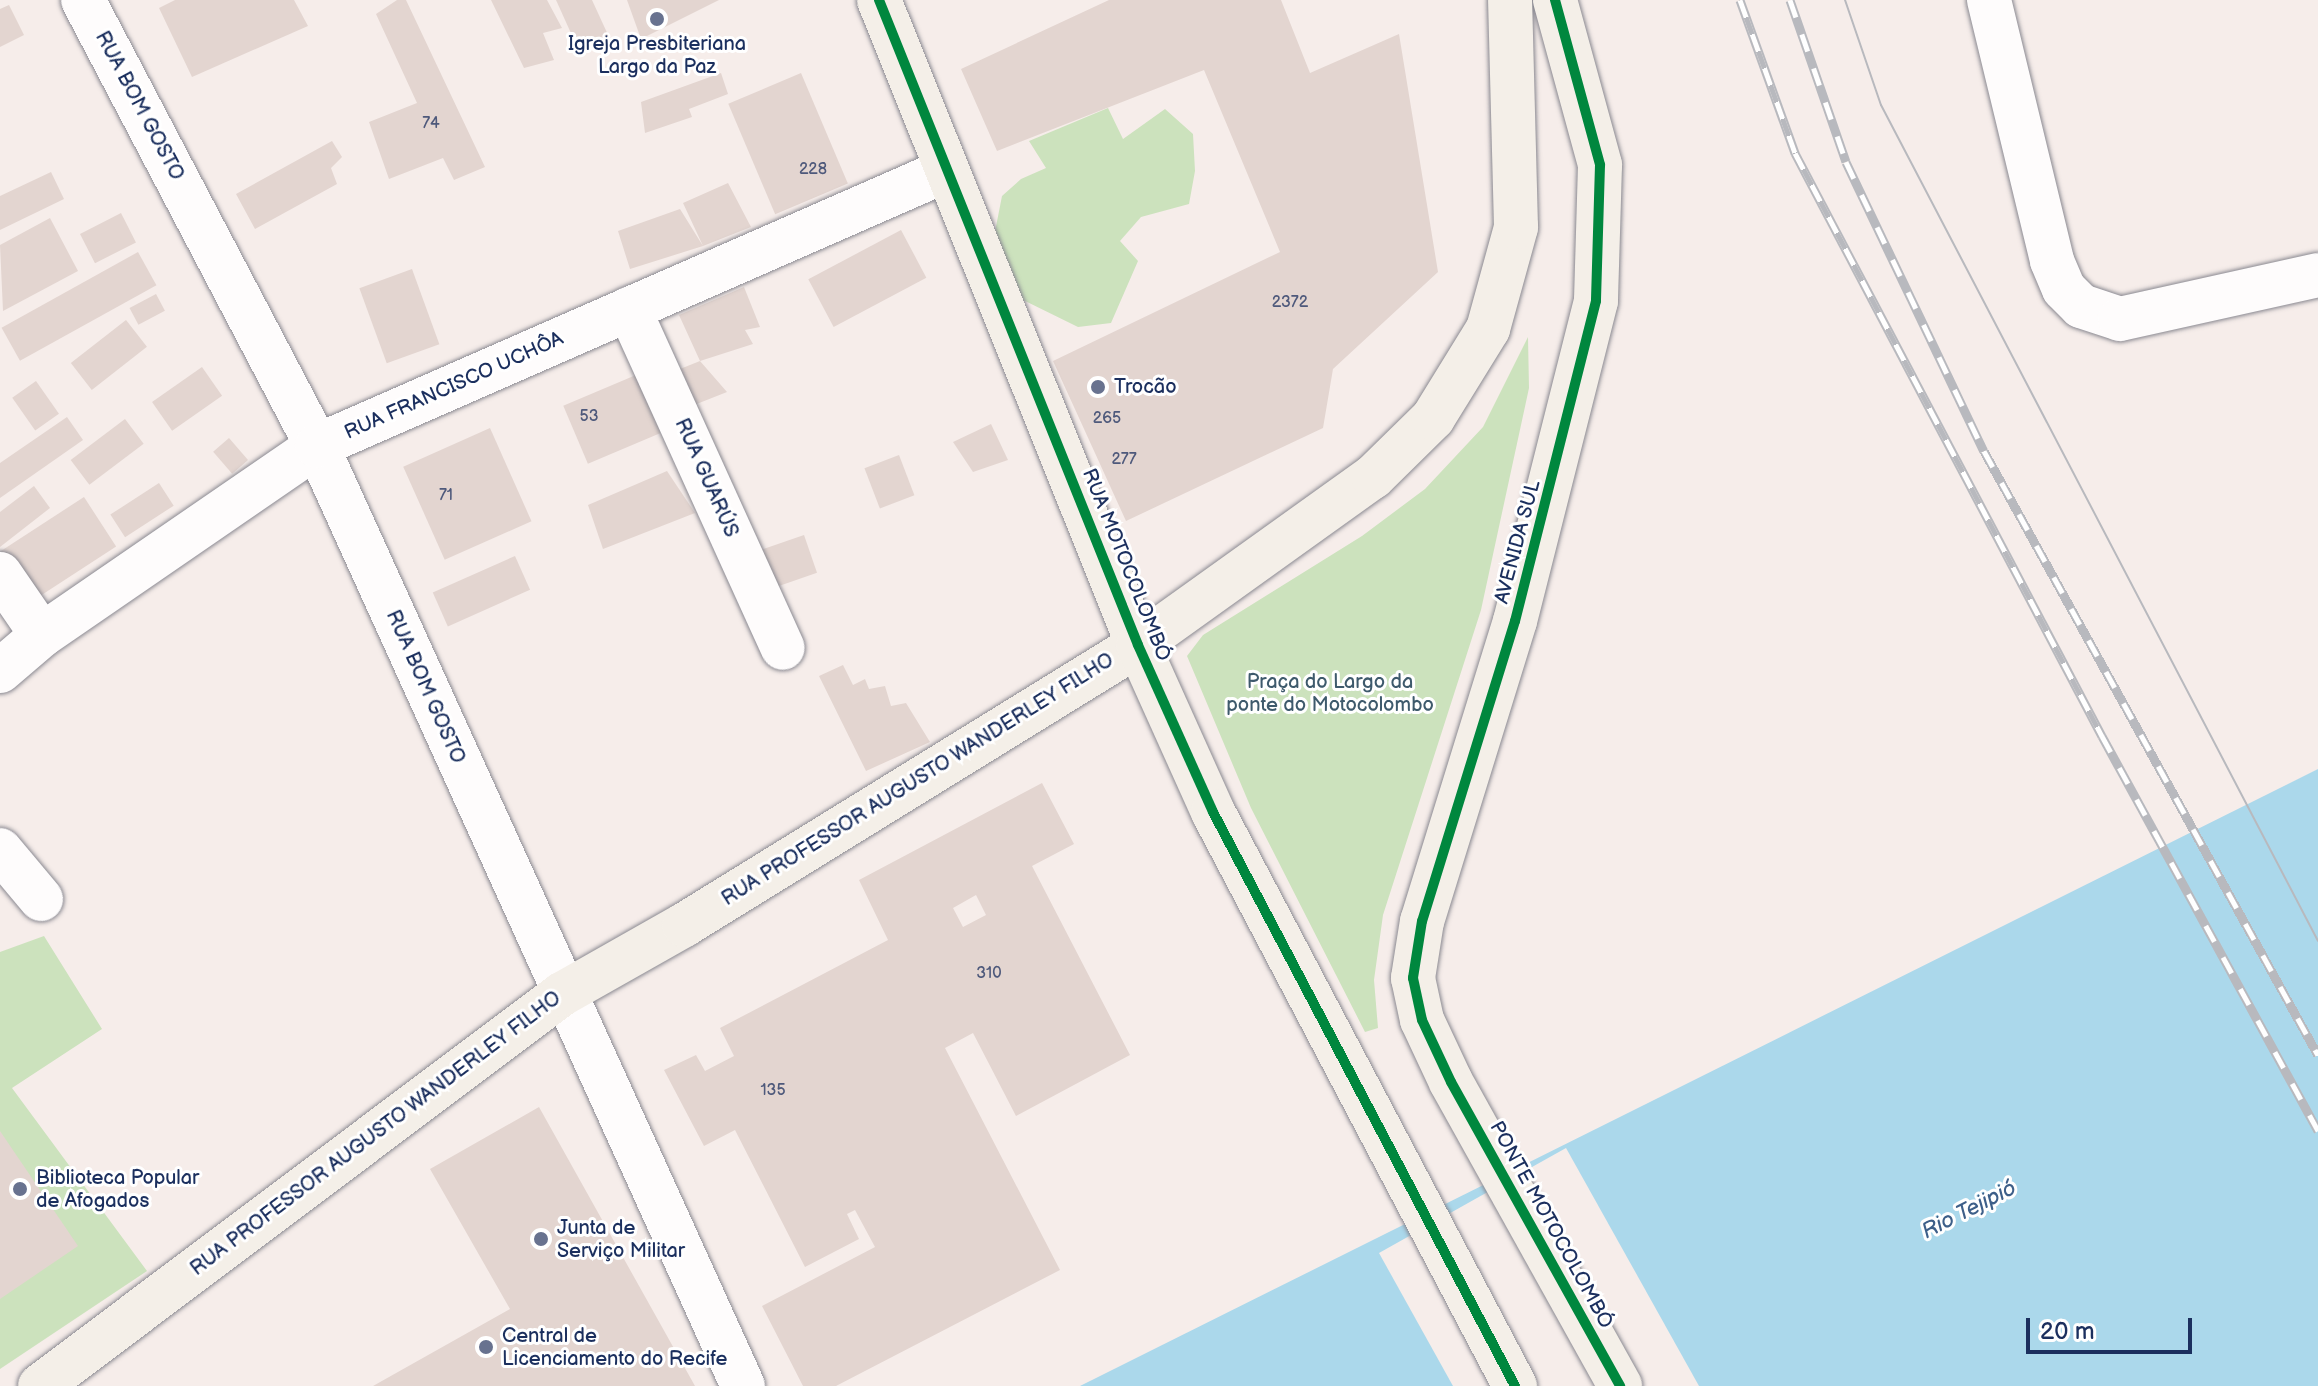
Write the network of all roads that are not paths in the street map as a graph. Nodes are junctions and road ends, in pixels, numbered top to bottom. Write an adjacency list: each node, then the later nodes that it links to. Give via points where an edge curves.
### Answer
1 (83, 0): 9 (street, RUA BOM GOSTO)
2 (879, 0): 6 (main road, RUA MOTOCOLOMBÓ)
3 (1510, 0): 12 (main road, RUA PROFESSOR AUGUSTO WANDERLEY FILHO, via 1516,227 1482,340 1433,418 1373,477)
4 (1555, 0): 18 (main road, AVENIDA SUL, via 1600,165 1596,301 1515,621 1422,921 1413,978 1422,1020)
5 (1989, 0): 7 (street, via 2052,261 2064,289 2081,306 2120,319)
6 (947, 170): 8 (street, RUA FRANCISCO UCHÔA); 12 (main road, RUA MOTOCOLOMBÓ)
7 (2318, 275)
8 (629, 309): 9 (street, RUA FRANCISCO UCHÔA); 13 (street, RUA GUARÚS)
9 (317, 446): 11 (street, RUA FRANCISCO UCHÔA); 17 (street, RUA BOM GOSTO)
10 (0, 574): 11 (street)
11 (42, 635): 14 (street, RUA FRANCISCO UCHÔA)
12 (1138, 645): 17 (main road, RUA PROFESSOR AUGUSTO WANDERLEY FILHO, via 684,925); 21 (main road, RUA MOTOCOLOMBÓ, via 1213,812)
13 (783, 648)
14 (0, 671)
15 (0, 850): 16 (street)
16 (41, 899)
17 (562, 994): 19 (street, RUA BOM GOSTO); 20 (main road, RUA PROFESSOR AUGUSTO WANDERLEY FILHO)
18 (1451, 1082): 22 (main road, PONTE MOTOCOLOMBÓ)
19 (743, 1385)
20 (40, 1386)
21 (1515, 1386)
22 (1620, 1386)

